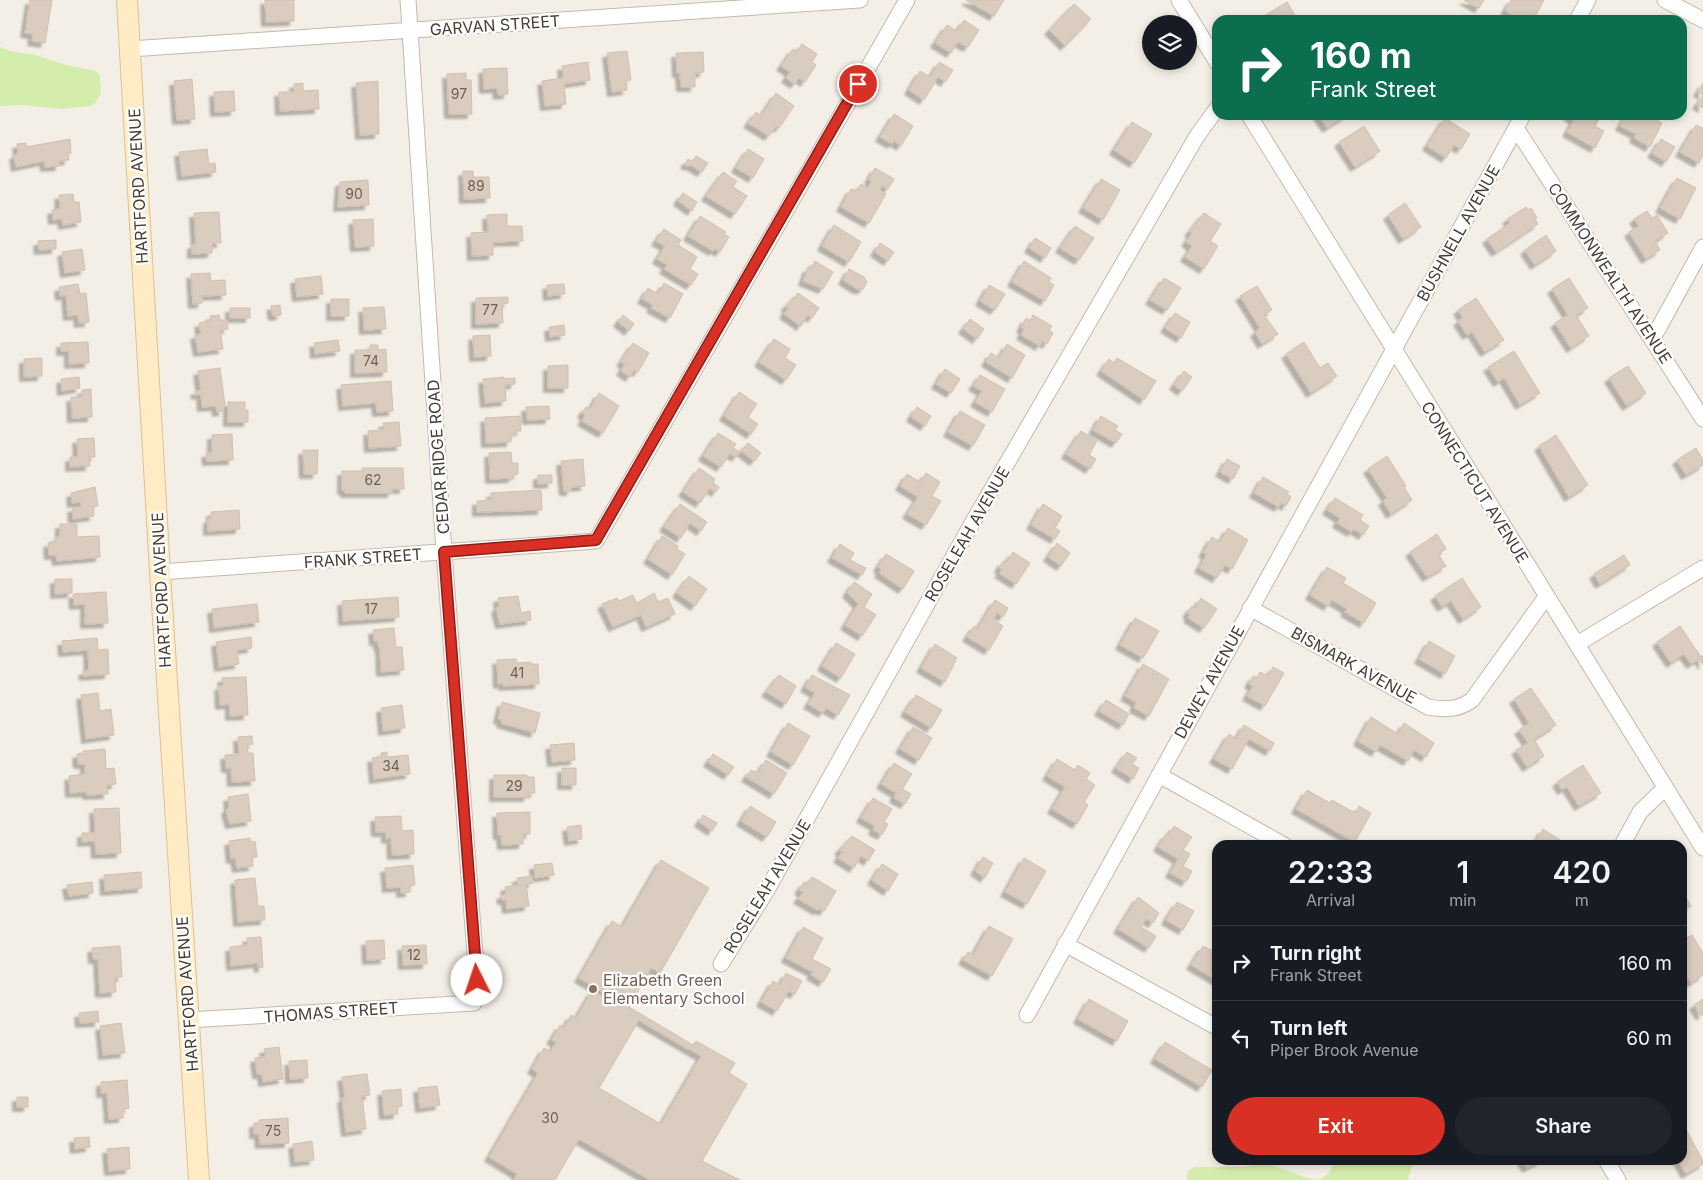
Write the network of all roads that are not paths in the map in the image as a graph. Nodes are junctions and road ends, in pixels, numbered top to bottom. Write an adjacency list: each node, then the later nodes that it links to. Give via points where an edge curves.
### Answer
1 (127, 0): 12 (main road, HARTFORD AVENUE)
2 (408, 0): 11 (street, CEDAR RIDGE ROAD)
3 (860, 0): 8 (street, GARVAN STREET)
4 (907, 0): 21 (street, FRANK STREET, via 596,540)
5 (1179, 0): 13 (street)
6 (1588, 0): 9 (street)
7 (1665, 0): 10 (street)
8 (686, 5): 11 (street, GARVAN STREET)
9 (1580, 15)
10 (1703, 20)
11 (410, 32): 12 (street, GARVAN STREET); 21 (street, CEDAR RIDGE ROAD)
12 (130, 49): 23 (main road, HARTFORD AVENUE)
13 (1212, 54)
14 (1212, 115): 33 (street, ROSELEAH AVENUE, via 979,511 767,890)
15 (1252, 120): 19 (street, CONNECTICUT AVENUE)
16 (1520, 121): 18 (street, COMMONWEALTH AVENUE); 19 (street, BUSHNELL AVENUE)
17 (1703, 247): 18 (street)
18 (1652, 340): 20 (street, COMMONWEALTH AVENUE)
19 (1394, 351): 24 (street, CONNECTICUT AVENUE); 25 (street, DEWEY AVENUE)
20 (1703, 419)
21 (444, 552): 23 (street, FRANK STREET); 34 (street, CEDAR RIDGE ROAD, via 477,980)
22 (1703, 568): 26 (street)
23 (160, 572): 36 (main road, HARTFORD AVENUE)
24 (1546, 597): 25 (street, BISMARK AVENUE, via 1472,700 1462,707 1446,710 1428,707); 26 (street, CONNECTICUT AVENUE)
25 (1250, 608): 27 (street, DEWEY AVENUE)
26 (1577, 644): 28 (street, CONNECTICUT AVENUE)
27 (1159, 775): 29 (street); 32 (street, DEWEY AVENUE)
28 (1665, 788): 30 (street, via 1640,812); 31 (street, CONNECTICUT AVENUE)
29 (1275, 840)
30 (1625, 840)
31 (1703, 848)
32 (1065, 944): 35 (street, DEWEY AVENUE); 37 (street)
33 (721, 964)
34 (474, 1003): 36 (street, THOMAS STREET)
35 (1027, 1015)
36 (188, 1020): 38 (main road, HARTFORD AVENUE)
37 (1212, 1025)
38 (199, 1180)

